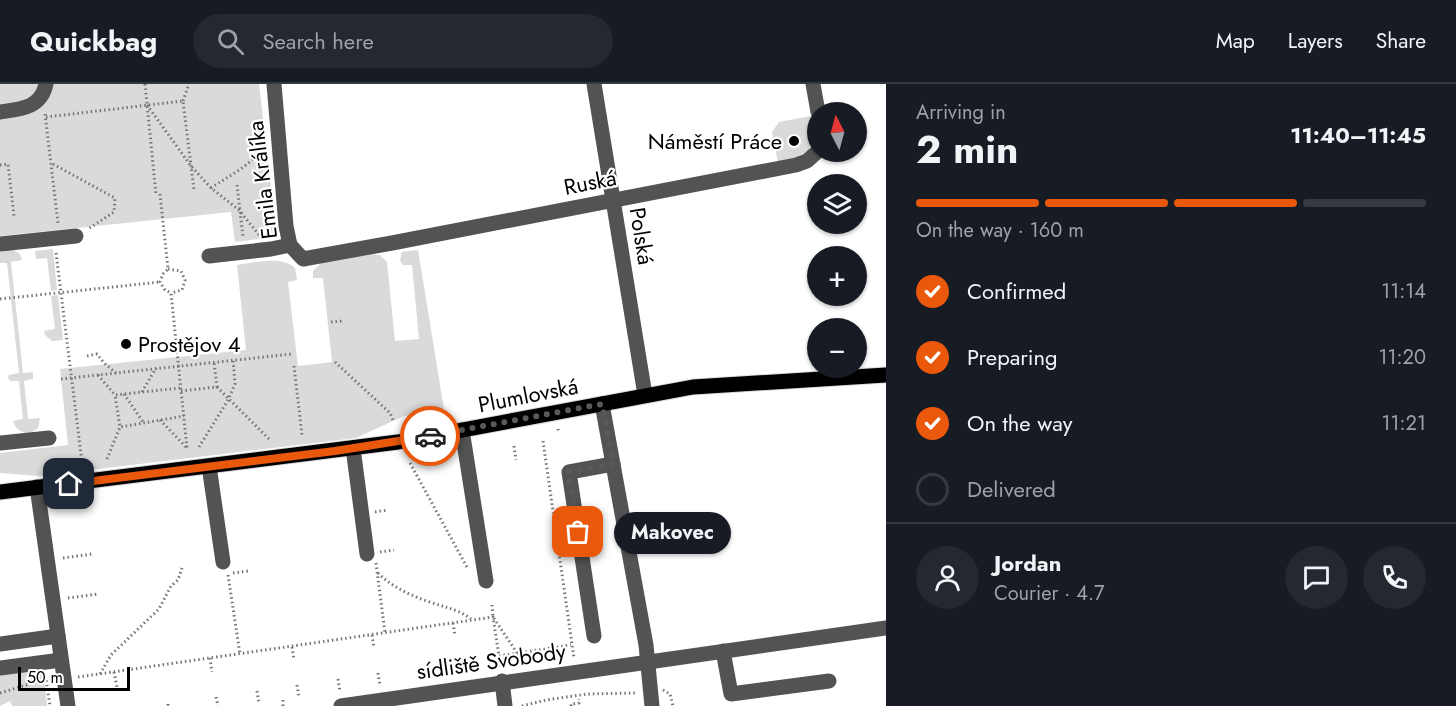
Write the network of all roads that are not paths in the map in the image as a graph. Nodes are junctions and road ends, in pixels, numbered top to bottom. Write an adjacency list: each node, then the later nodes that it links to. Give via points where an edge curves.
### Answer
1 (46, 84): 6 (street, via 38,102)
2 (274, 84): 12 (street, Emila Králíka)
3 (594, 84): 8 (street, Polská)
4 (813, 84): 5 (street)
5 (816, 102)
6 (0, 112)
7 (807, 161): 8 (street, Ruská)
8 (613, 201): 10 (street, Ruská); 15 (street, Polská)
9 (76, 236): 11 (street)
10 (417, 239): 12 (street, Emila Králíka, via 303,259)
11 (0, 244)
12 (290, 245): 13 (street)
13 (209, 256)
14 (886, 375): 15 (main road, Plumlovská, via 726,384)
15 (645, 395): 16 (main road, Plumlovská)
16 (602, 404): 17 (main road, Plumlovská); 21 (street)
17 (462, 430): 20 (main road, Plumlovská); 27 (street)
18 (49, 438): 19 (street)
19 (0, 443)
20 (353, 448): 22 (main road, Plumlovská); 25 (street)
21 (613, 464): 30 (street, via 568,472); 34 (street)
22 (209, 466): 23 (main road, Plumlovská); 26 (street)
23 (37, 488): 24 (main road, Plumlovská); 29 (street)
24 (0, 492)
25 (367, 554)
26 (223, 562)
27 (486, 581)
28 (886, 628): 32 (street, sídliště Svobody)
29 (58, 636): 31 (street); 33 (street)
30 (594, 636)
31 (0, 644)
32 (723, 651): 34 (street, sídliště Svobody); 37 (street, via 731,694)
33 (61, 660): 35 (street); 38 (street)
34 (647, 661): 36 (street, sídliště Svobody); 41 (street)
35 (0, 668)
36 (501, 675): 39 (street, sídliště Svobody); 40 (street)
37 (829, 681)
38 (68, 706)
39 (341, 706)
40 (505, 706)
41 (652, 706)

